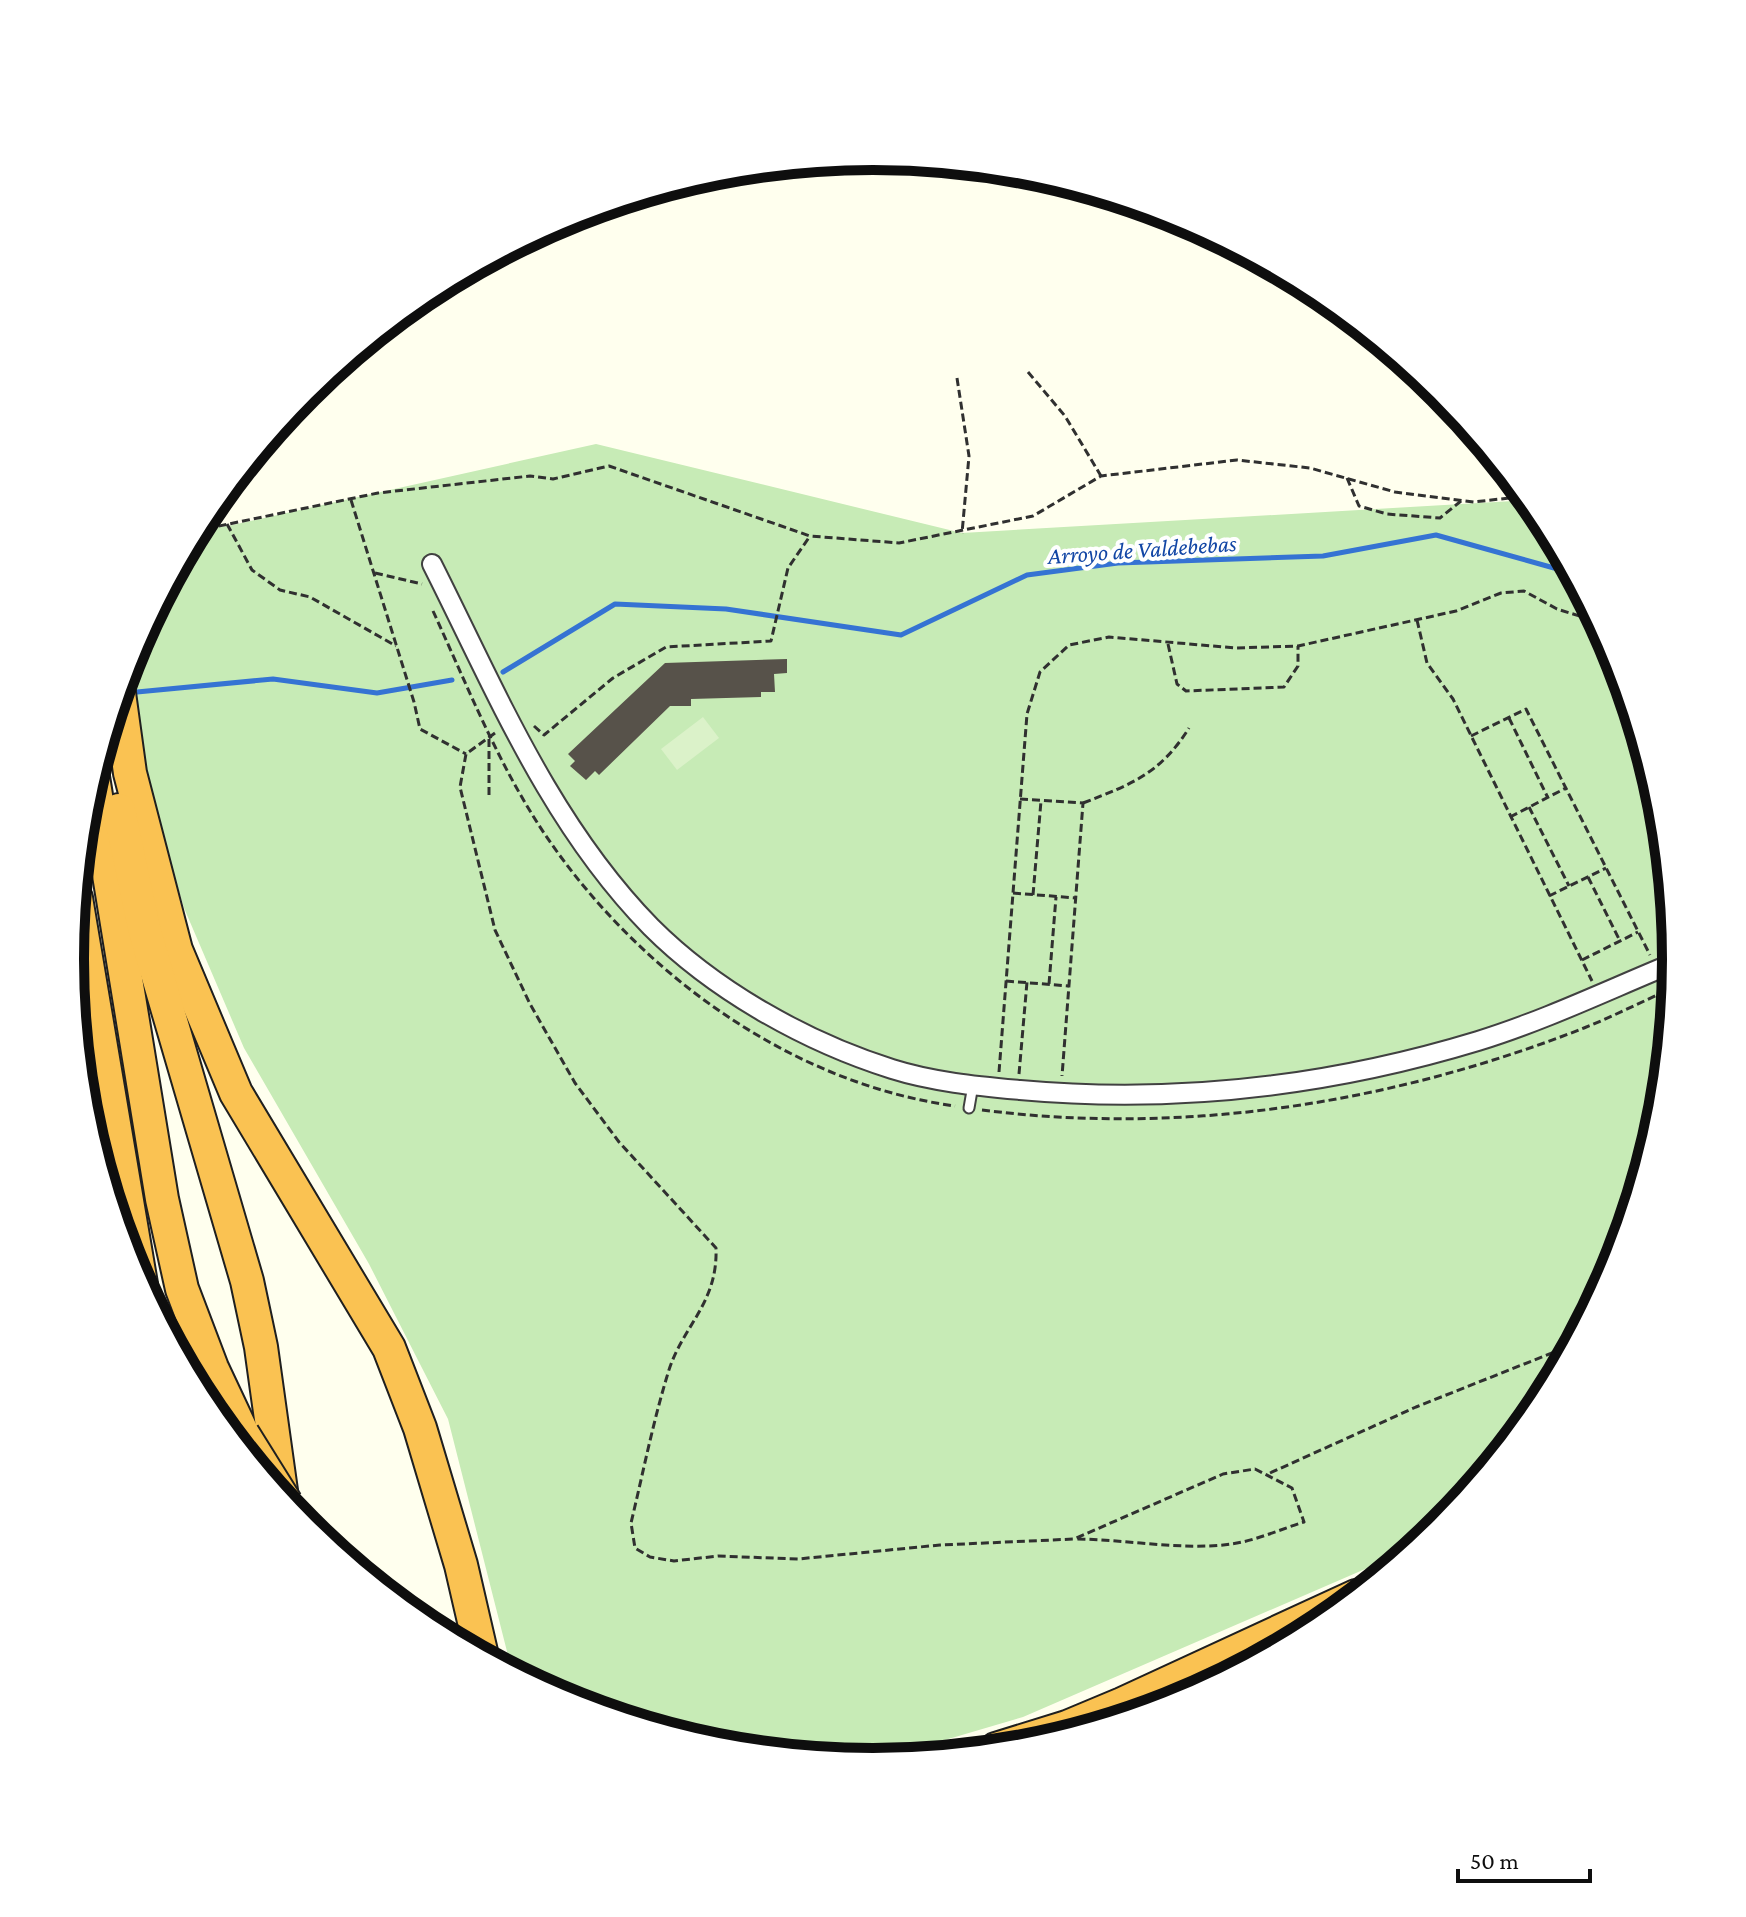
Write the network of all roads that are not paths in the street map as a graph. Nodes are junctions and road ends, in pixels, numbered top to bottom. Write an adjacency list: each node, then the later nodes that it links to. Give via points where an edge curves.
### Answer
1 (432, 564): 8 (street, via 563,819 652,928 704,971 780,1021 893,1069)
2 (122, 717): 15 (highway, via 130,773 176,950 236,1093 389,1348 420,1428)
3 (109, 763): 13 (highway, via 145,932 247,1281)
4 (98, 809): 12 (highway, via 165,1214 182,1289)
5 (84, 950): 7 (highway)
6 (1662, 967): 8 (street, via 1486,1039 1293,1083 1188,1094 1061,1094)
7 (104, 1075): 10 (highway); 11 (highway, via 177,1324)
8 (973, 1085): 9 (lane)
9 (969, 1108)
10 (130, 1223)
11 (209, 1383)
12 (227, 1411)
13 (279, 1478)
14 (1299, 1622): 16 (highway)
15 (479, 1642)
16 (1092, 1716)

